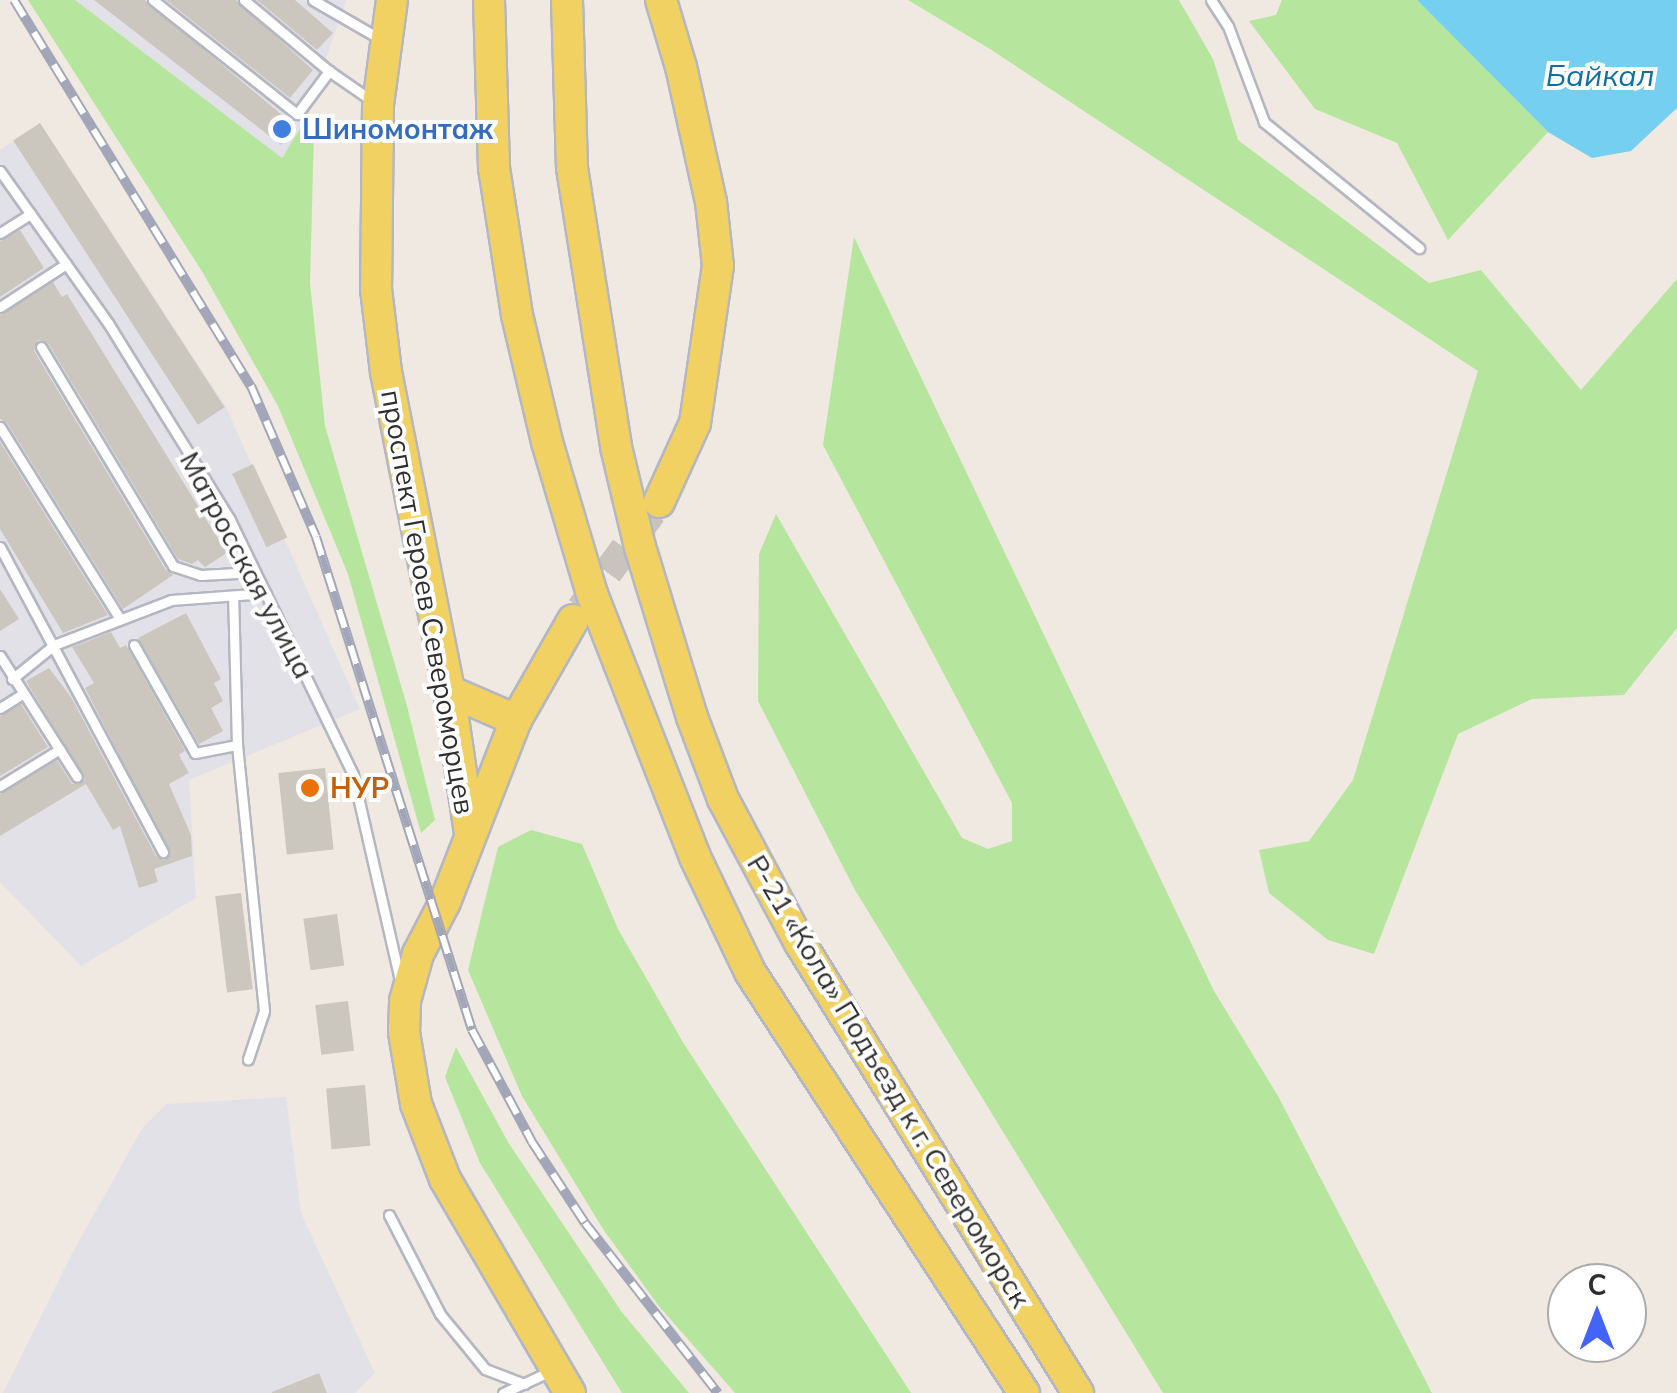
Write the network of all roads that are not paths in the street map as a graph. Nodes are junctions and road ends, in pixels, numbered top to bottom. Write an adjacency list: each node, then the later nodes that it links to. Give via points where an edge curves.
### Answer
1 (152, 0): 10 (lane, via 297,114)
2 (244, 0): 10 (lane)
3 (314, 0): 9 (lane)
4 (392, 0): 9 (main road, проспект Героев Североморцев)
5 (488, 0): 47 (main road, Р-21 «Кола» Подъезд к г. Североморск, via 494,168 518,316 592,594 695,858 750,972)
6 (567, 0): 48 (main road, Р-21 «Кола» Подъезд к г. Североморск, via 572,168 616,447 692,717 724,799 800,944)
7 (662, 0): 20 (main road, via 706,183 718,266 695,424)
8 (1211, 0): 15 (lane, via 1228,26 1264,122)
9 (387, 42): 11 (main road, проспект Героев Североморцев)
10 (329, 71): 11 (lane)
11 (378, 105): 31 (main road, проспект Героев Североморцев, via 376,289 386,372)
12 (0, 171): 13 (lane, Матросская улица)
13 (30, 214): 14 (lane); 16 (lane, Матросская улица)
14 (0, 234)
15 (1418, 248)
16 (66, 264): 17 (lane); 22 (lane, Матросская улица, via 230,520)
17 (0, 307)
18 (41, 348): 22 (lane, via 174,566 201,575)
19 (0, 427): 25 (lane)
20 (659, 502)
21 (0, 546): 27 (lane)
22 (255, 572): 23 (lane, Матросская улица)
23 (266, 593): 24 (lane); 41 (lane, Матросская улица, via 352,775)
24 (233, 597): 25 (lane, via 171,600); 35 (lane)
25 (120, 619): 27 (lane)
26 (573, 620): 34 (main road)
27 (54, 645): 30 (lane); 40 (lane)
28 (134, 645): 35 (lane, via 195,752)
29 (0, 656): 30 (lane)
30 (12, 679): 32 (lane)
31 (449, 692): 34 (main road); 39 (main road, проспект Героев Североморцев)
32 (21, 694): 33 (lane); 36 (lane)
33 (0, 708)
34 (516, 720): 39 (main road)
35 (238, 745): 42 (lane, via 264,1011)
36 (60, 749): 37 (lane); 38 (lane)
37 (77, 777)
38 (0, 786)
39 (470, 836): 41 (main road, проспект Героев Североморцев, via 418,954)
40 (163, 852)
41 (406, 1001): 44 (main road, проспект Героев Североморцев, via 416,1104 445,1179)
42 (248, 1059)
43 (389, 1215): 45 (lane, via 440,1314 485,1369)
44 (562, 1381): 45 (lane)
45 (524, 1384): 46 (lane)
46 (504, 1393)
47 (1024, 1393)
48 (1078, 1393)

